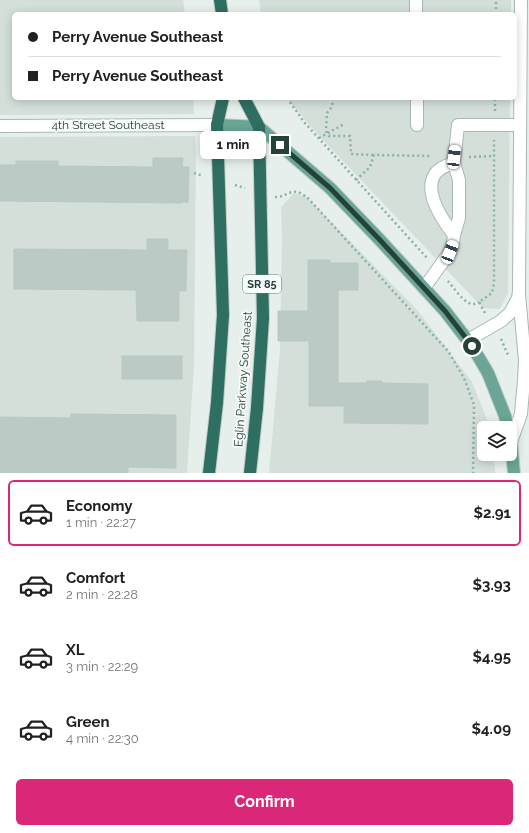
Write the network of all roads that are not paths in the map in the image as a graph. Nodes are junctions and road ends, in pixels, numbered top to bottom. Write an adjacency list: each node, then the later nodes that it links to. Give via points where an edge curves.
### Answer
1 (220, 0): 4 (highway)
2 (416, 0): 5 (street)
3 (521, 0): 6 (street)
4 (222, 12)
5 (416, 12)
6 (524, 91): 12 (street)
7 (223, 100): 10 (highway, Eglin Parkway Southeast)
8 (245, 100): 14 (highway, Eglin Parkway Southeast / SR 85)
9 (417, 100): 11 (street)
10 (217, 125): 13 (street, 4th Street Southeast); 14 (main road); 23 (highway, Eglin Parkway Southeast, via 223,315)
11 (417, 125)
12 (519, 125): 15 (street, via 458,125); 18 (street)
13 (0, 126)
14 (259, 127): 17 (main road, via 330,188); 24 (highway, Eglin Parkway Southeast / SR 85, via 263,318)
15 (454, 160): 16 (street, via 459,180 459,218); 16 (street, via 435,172 431,182 436,207)
16 (454, 235): 17 (street, via 450,252)
17 (424, 288): 19 (main road)
18 (519, 291): 19 (street, via 510,313); 21 (street, via 525,360 521,414)
19 (468, 340): 20 (main road, via 488,372)
20 (506, 421)
21 (517, 424)
22 (513, 461): 25 (main road)
23 (209, 473)
24 (250, 473)
25 (514, 473)

